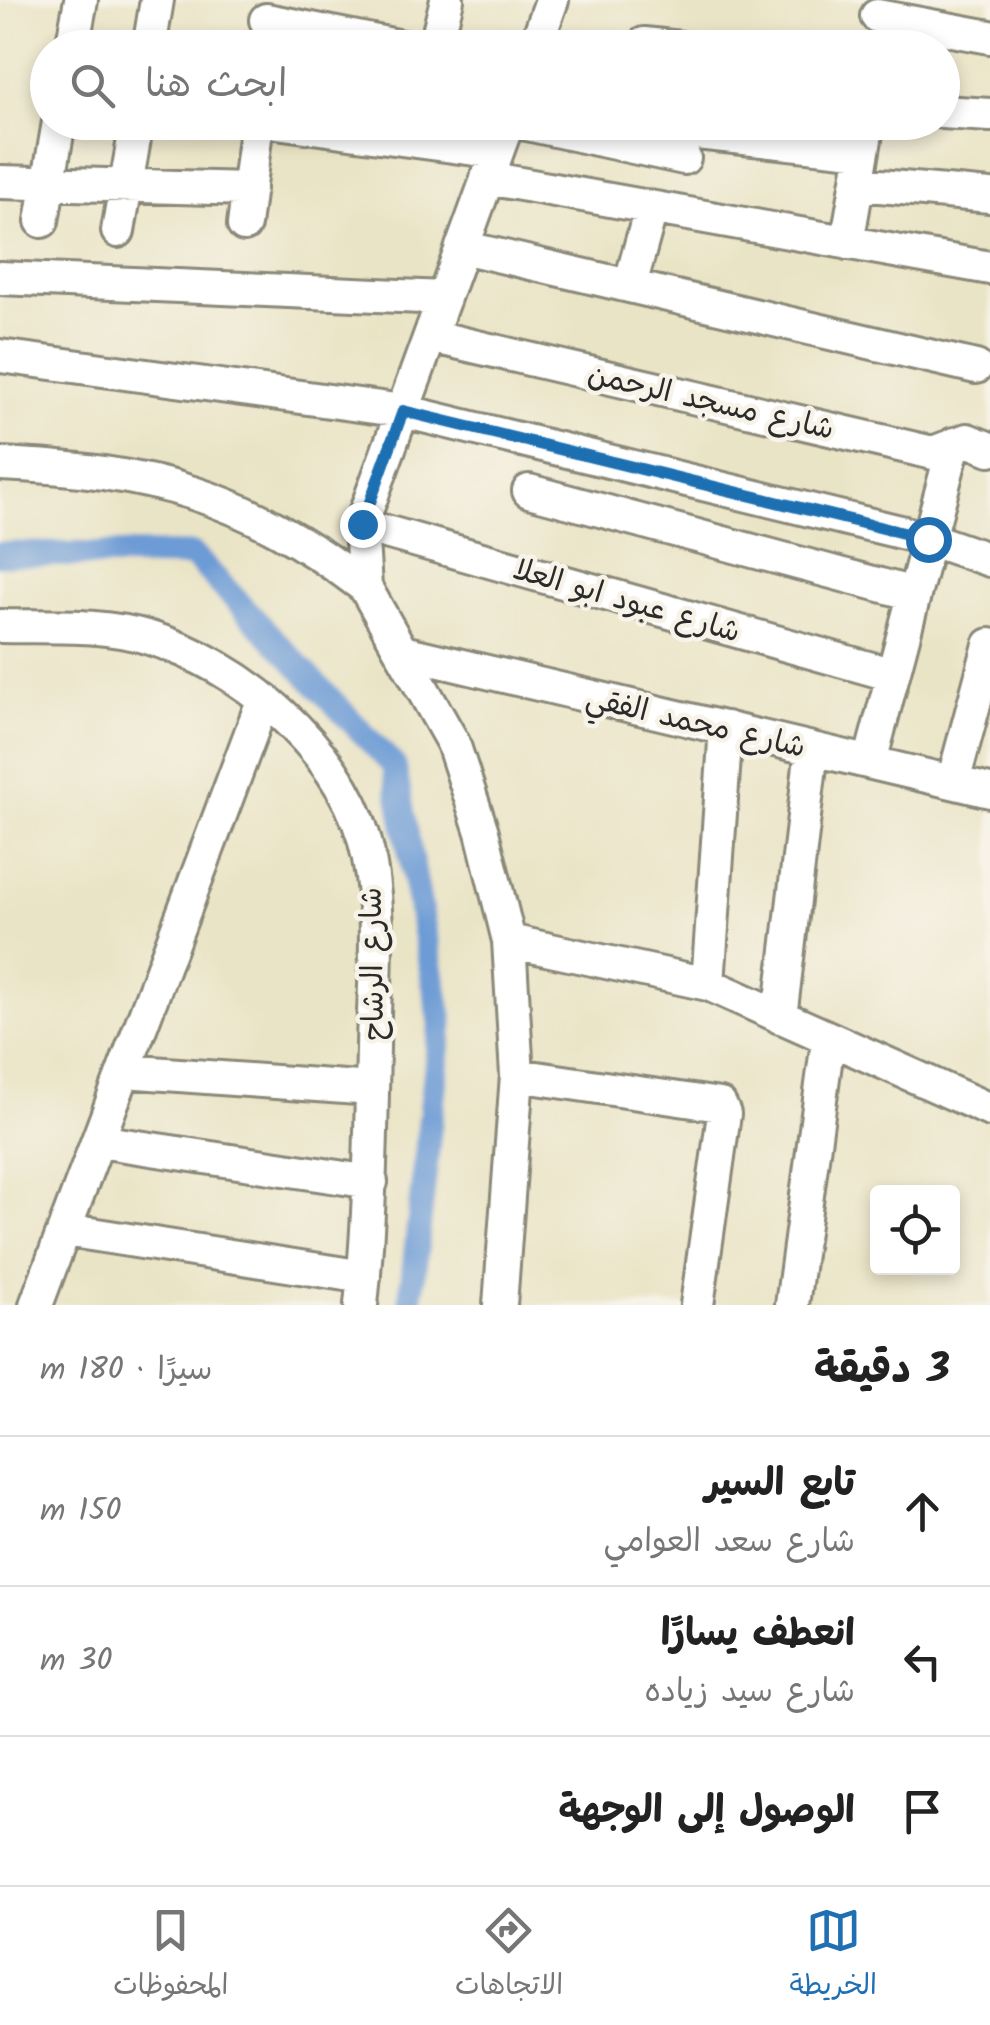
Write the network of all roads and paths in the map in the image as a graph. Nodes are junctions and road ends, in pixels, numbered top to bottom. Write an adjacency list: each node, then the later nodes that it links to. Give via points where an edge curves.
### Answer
1 (80, 0): 7 (street)
2 (157, 0): 8 (street)
3 (447, 0): 10 (street)
4 (552, 0): 11 (street)
5 (877, 21): 12 (street)
6 (266, 23): 9 (street)
7 (75, 30)
8 (152, 30)
9 (306, 30)
10 (440, 30)
11 (541, 30)
12 (937, 30)
13 (960, 33): 14 (street)
14 (990, 38)
15 (960, 113): 16 (street)
16 (990, 115)
17 (56, 140): 26 (street)
18 (133, 140): 28 (street)
19 (256, 140): 29 (street)
20 (450, 140): 24 (street)
21 (646, 140): 22 (street)
22 (797, 140)
23 (865, 140): 27 (street)
24 (497, 151): 31 (street); 36 (street)
25 (0, 182): 26 (street)
26 (49, 183): 28 (street); 32 (street)
27 (858, 184): 30 (street); 35 (street)
28 (126, 186): 29 (street); 34 (street)
29 (249, 189): 33 (street)
30 (990, 196)
31 (651, 209): 35 (street); 39 (street)
32 (42, 221)
33 (244, 226)
34 (118, 231)
35 (847, 243): 37 (street)
36 (462, 248): 39 (street); 40 (street)
37 (990, 268)
38 (0, 278): 40 (street)
39 (630, 285): 43 (street)
40 (444, 298): 41 (street)
41 (430, 336): 44 (street); 45 (street, شارع مسجد الرحمن, via 933,453)
42 (0, 356): 44 (street)
43 (976, 367)
44 (403, 411): 49 (street); 50 (street)
45 (954, 444): 46 (street, شارع مسجد الرحمن, via 967,440); 50 (street)
46 (990, 449)
47 (0, 464): 52 (street, via 79,466 202,494 315,549)
48 (529, 492): 53 (street)
49 (362, 524): 52 (street); 57 (street, شارع عبود ابو العلا)
50 (928, 539): 51 (street); 53 (street)
51 (990, 560)
52 (365, 588): 56 (street)
53 (914, 594): 57 (street)
54 (0, 626): 58 (street, شارع الرشاح, via 104,628 150,638 227,674)
55 (990, 645): 62 (street)
56 (403, 652): 59 (street, شارع محمد الفقي); 64 (street, via 453,743)
57 (893, 675): 61 (street)
58 (263, 702): 68 (street); 70 (street, شارع الرشاح, via 314,749 347,797 364,840 375,900)
59 (726, 728): 60 (street, شارع محمد الفقي); 65 (street)
60 (812, 749): 61 (street, شارع محمد الفقي); 66 (street)
61 (870, 762): 62 (street, شارع محمد الفقي)
62 (953, 782): 63 (street, شارع محمد الفقي)
63 (990, 791)
64 (509, 941): 65 (street); 69 (street)
65 (708, 984): 66 (street)
66 (780, 1017): 67 (street)
67 (828, 1041): 71 (street); 79 (street)
68 (124, 1071): 70 (street); 72 (street)
69 (516, 1075): 77 (street); 78 (street, via 720,1105 724,1114)
70 (372, 1090): 73 (street, شارع الرشاح)
71 (990, 1110)
72 (98, 1141): 73 (street); 74 (street)
73 (371, 1182): 75 (street, شارع الرشاح)
74 (65, 1230): 75 (street); 76 (street)
75 (363, 1291)
76 (36, 1305)
77 (500, 1305)
78 (697, 1305)
79 (792, 1305)

